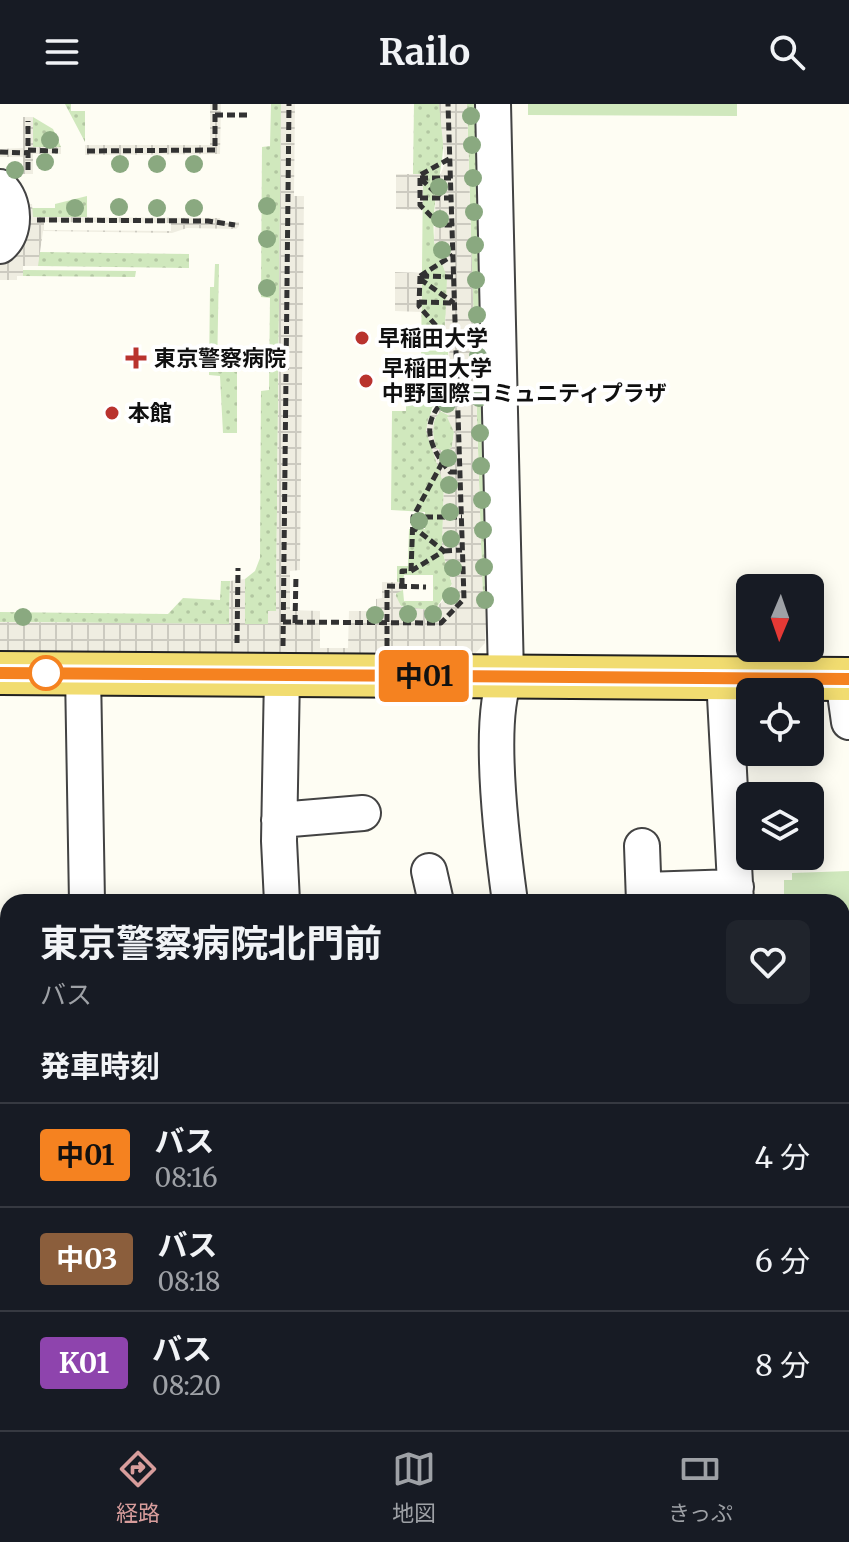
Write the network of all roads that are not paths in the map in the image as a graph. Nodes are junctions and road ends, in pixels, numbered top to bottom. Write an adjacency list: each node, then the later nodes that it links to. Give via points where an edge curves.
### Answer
1 (493, 104): 7 (street)
2 (14, 178): 3 (street, via 10,235)
3 (0, 246)
4 (282, 663): 6 (main road); 7 (main road); 12 (street)
5 (0, 673): 6 (main road)
6 (83, 673): 14 (street)
7 (506, 676): 8 (main road); 16 (street, via 499,691 499,787)
8 (724, 678): 9 (main road); 18 (street)
9 (846, 679): 10 (street)
10 (849, 722)
11 (363, 813): 12 (street)
12 (279, 820): 15 (street)
13 (642, 846): 17 (street)
14 (87, 894)
15 (282, 894)
16 (509, 894)
17 (644, 894)
18 (736, 894)

